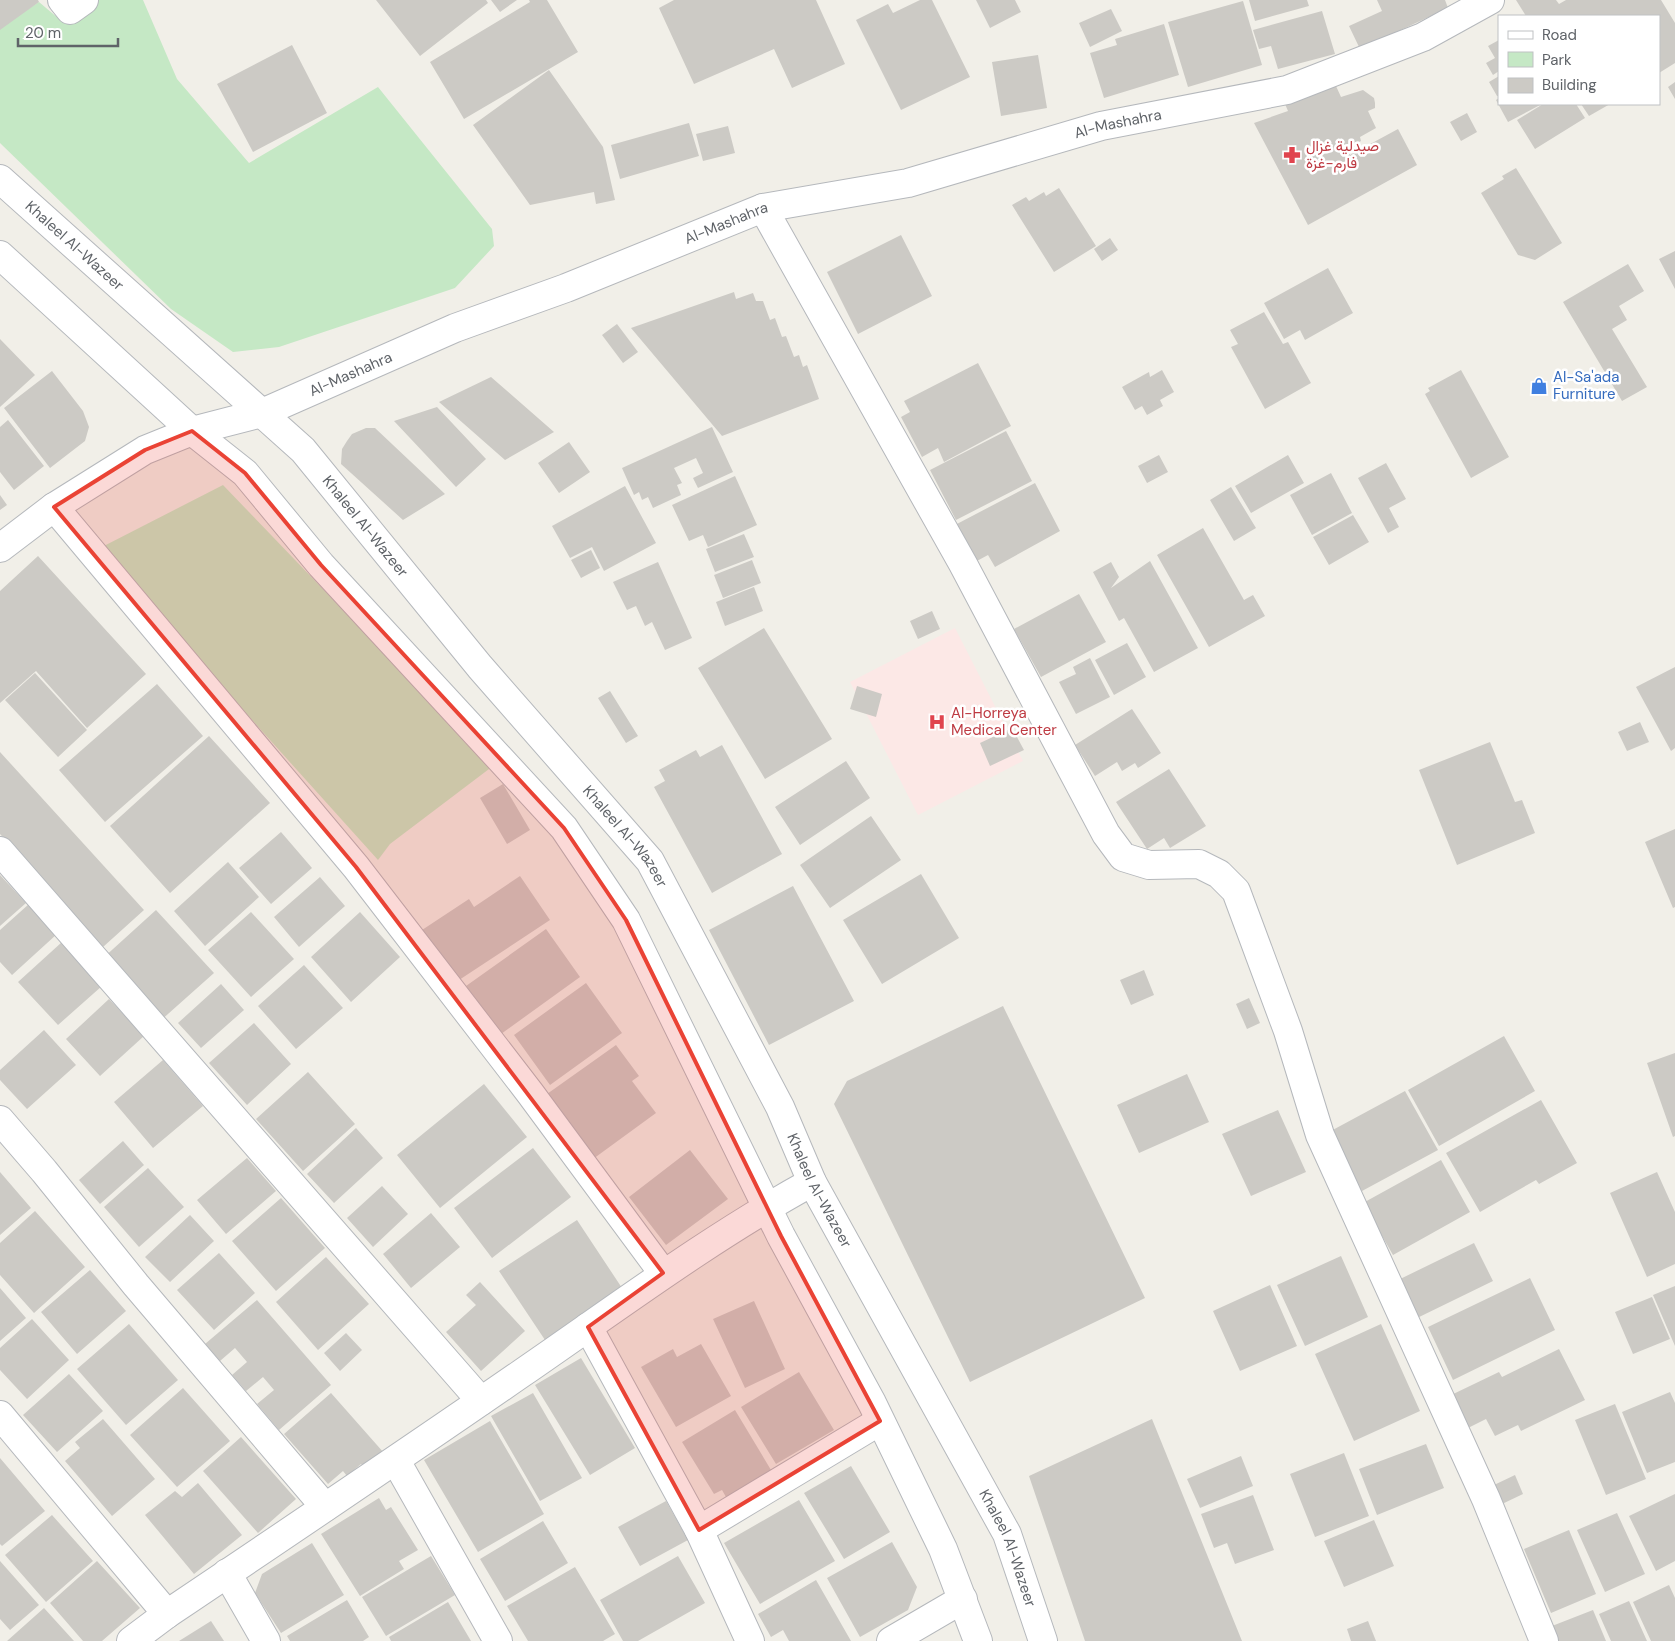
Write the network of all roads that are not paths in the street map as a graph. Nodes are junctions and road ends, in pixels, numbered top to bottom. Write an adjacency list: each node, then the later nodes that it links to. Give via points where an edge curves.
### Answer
1 (62, 0): 2 (street, via 70,10)
2 (84, 0)
3 (1490, 0): 5 (street, Al-Mashahra, via 1423,37 1287,90 1101,126 908,183)
4 (0, 179): 7 (street, Khaleel Al-Wazeer)
5 (763, 208): 7 (street, Al-Mashahra, via 566,288 455,328); 33 (street, via 963,564 1106,834 1123,857 1149,865 1199,864 1219,874 1236,890 1288,1030 1320,1135 1486,1499)
6 (0, 255): 8 (street)
7 (262, 414): 8 (street, Al-Mashahra); 13 (street, Khaleel Al-Wazeer, via 303,450 480,668 650,861 780,1107)
8 (192, 431): 9 (street, Al-Mashahra, via 145,450); 14 (street, via 245,474 321,565 564,828 626,920)
9 (54, 506): 10 (street, Al-Mashahra); 15 (street, via 356,868)
10 (0, 548)
11 (0, 851): 17 (street)
12 (0, 1120): 21 (street)
13 (812, 1182): 14 (street); 32 (street, Khaleel Al-Wazeer, via 1008,1534)
14 (767, 1207): 15 (street); 19 (street)
15 (663, 1272): 16 (street)
16 (588, 1328): 17 (street); 22 (street)
17 (481, 1401): 20 (street)
18 (0, 1415): 25 (street)
19 (880, 1421): 22 (street); 24 (street, via 943,1549)
20 (396, 1461): 21 (street); 28 (street)
21 (325, 1507): 23 (street)
22 (699, 1530): 29 (street)
23 (228, 1573): 25 (street); 27 (street)
24 (963, 1599): 30 (street); 31 (street)
25 (167, 1614): 26 (street)
26 (131, 1641)
27 (266, 1641)
28 (498, 1641)
29 (750, 1641)
30 (891, 1641)
31 (978, 1641)
32 (1043, 1641)
33 (1544, 1641)

